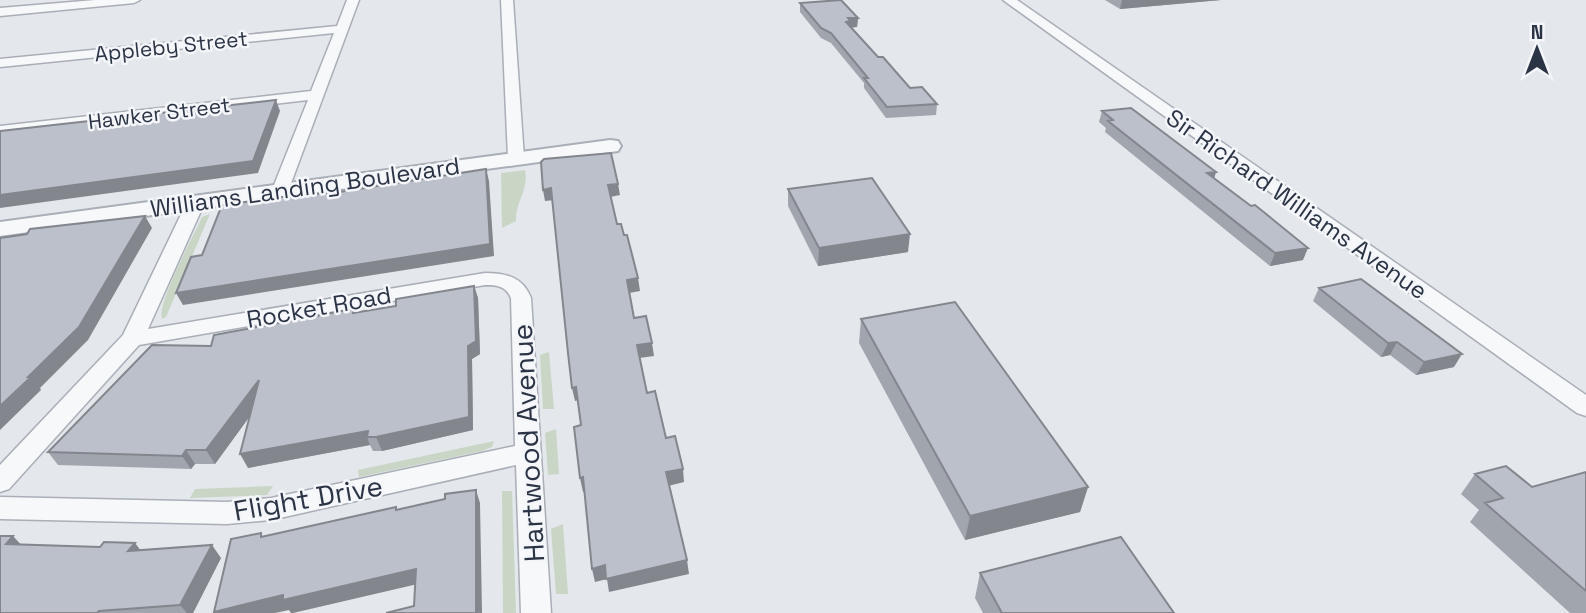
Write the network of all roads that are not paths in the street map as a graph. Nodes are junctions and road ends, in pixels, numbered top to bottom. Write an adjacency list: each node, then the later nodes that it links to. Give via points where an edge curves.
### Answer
1 (134, 0): 5 (street)
2 (353, 0): 6 (street)
3 (507, 0): 11 (street)
4 (1009, 0): 17 (street, Sir Richard Williams Avenue)
5 (0, 12)
6 (342, 29): 7 (street, Appleby Street); 8 (street)
7 (0, 63)
8 (317, 94): 9 (street, Hawker Street); 12 (street)
9 (0, 131)
10 (610, 146): 11 (street, Williams Landing Boulevard)
11 (516, 158): 12 (street, Williams Landing Boulevard)
12 (281, 190): 13 (street, Williams Landing Boulevard)
13 (196, 202): 14 (street, Williams Landing Boulevard); 16 (street)
14 (0, 229)
15 (505, 281): 16 (street, Rocket Road, via 485,279); 18 (street, Hartwood Avenue, via 516,287 521,299)
16 (132, 339): 19 (street)
17 (1586, 407)
18 (528, 453): 20 (street, Flight Drive, via 271,509 227,513); 21 (street, Hartwood Avenue)
19 (0, 482)
20 (0, 508)
21 (536, 613)

